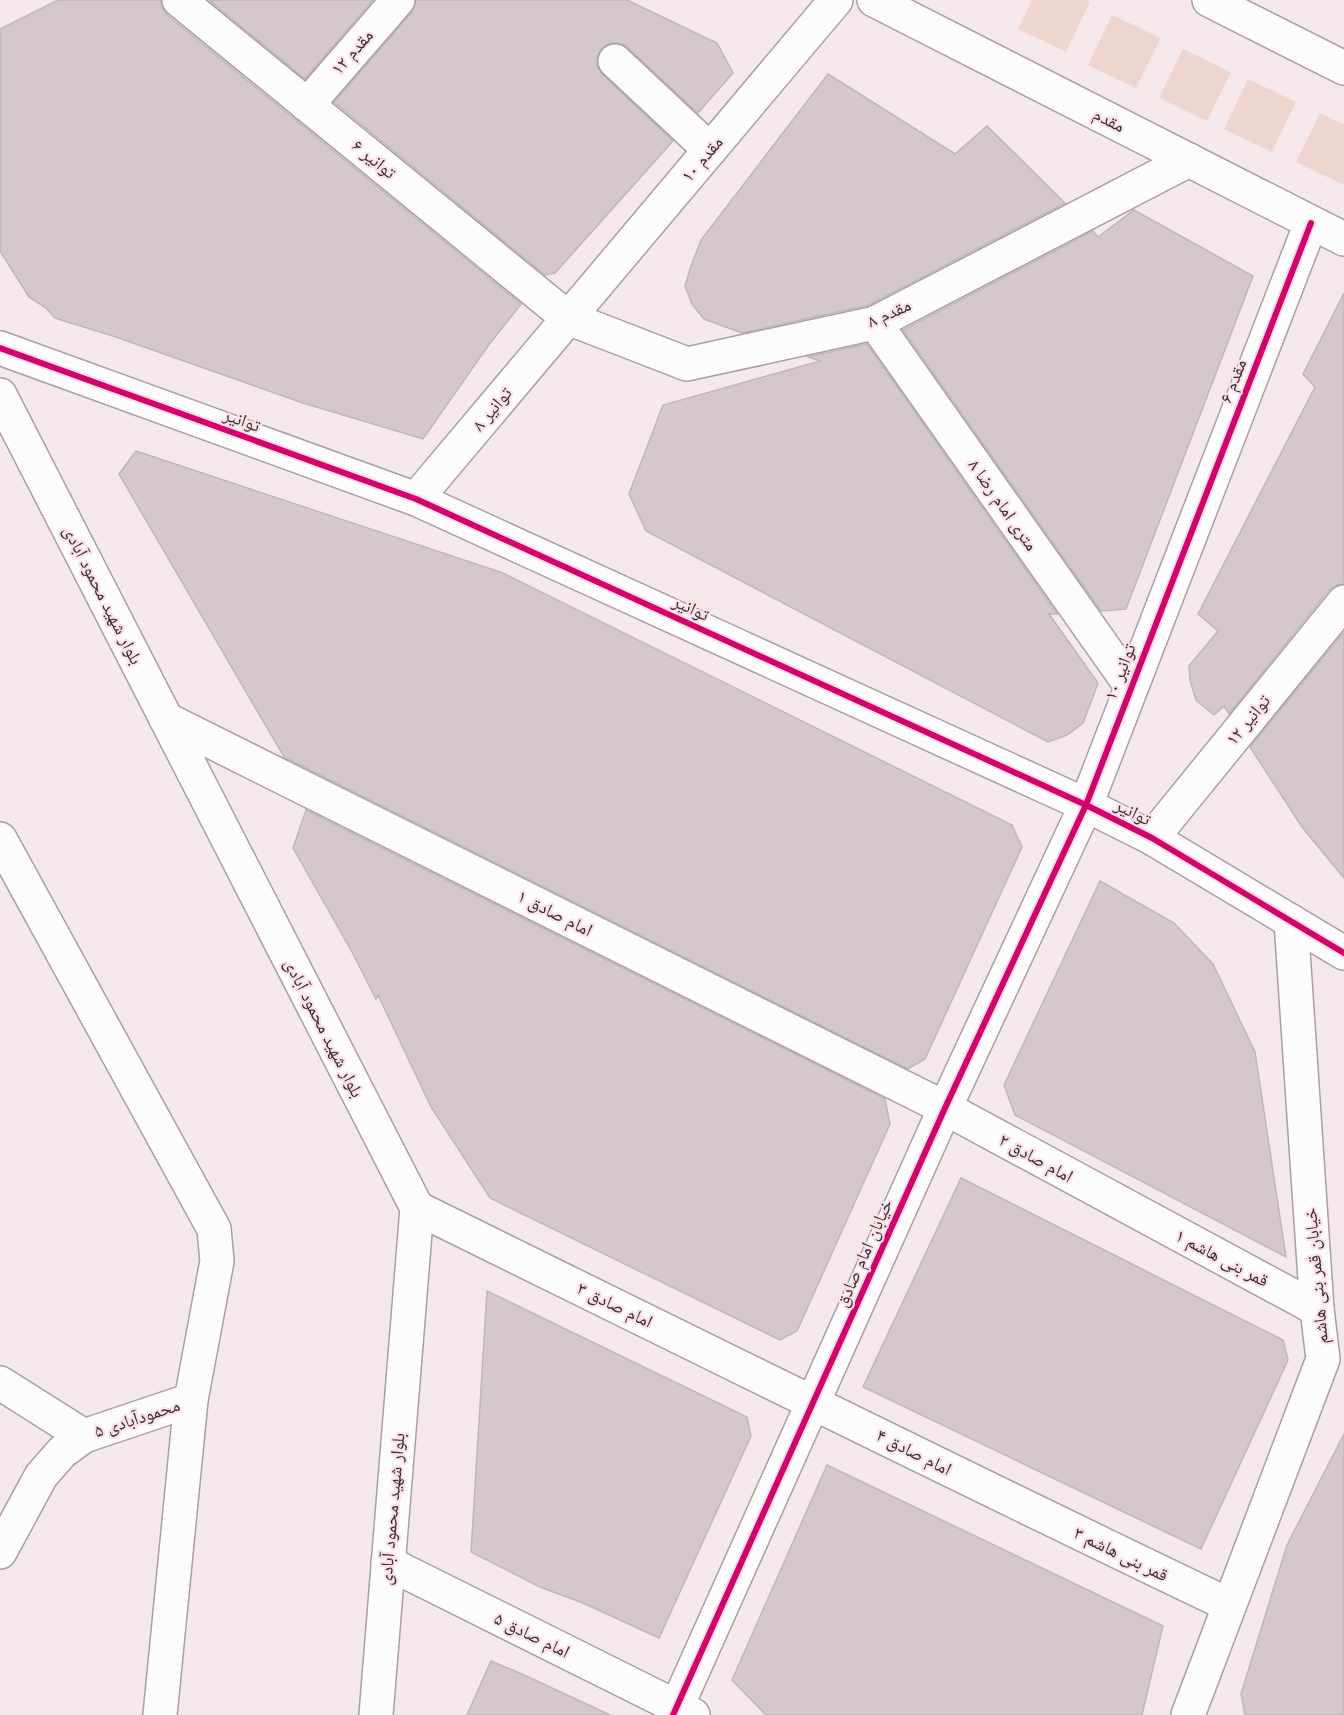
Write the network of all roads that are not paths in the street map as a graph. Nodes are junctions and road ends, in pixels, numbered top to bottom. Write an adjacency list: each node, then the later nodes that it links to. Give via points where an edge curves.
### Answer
1 (179, 0): 8 (street, توانیر ۶)
2 (398, 0): 8 (street, مقدم ۱۲)
3 (836, 0): 9 (street, مقدم ۱۰)
4 (874, 0): 10 (street, مقدم)
5 (1209, 0): 7 (street)
6 (615, 62): 9 (street)
7 (1344, 68)
8 (307, 105): 13 (street, توانیر ۶)
9 (710, 150): 13 (street, مقدم ۱۰)
10 (1189, 160): 11 (street, مقدم); 14 (street, مقدم ۸)
11 (1311, 223): 12 (street, مقدم); 18 (street, مقدم ۶)
12 (1344, 239)
13 (568, 318): 14 (street, مقدم ۸, via 687,364); 17 (street, توانیر ۸)
14 (875, 323): 20 (street, ۸ متری امام رضا)
15 (0, 348): 17 (street, توانیر)
16 (0, 395): 21 (street, بلوار شهید محمود آبادی)
17 (416, 499): 22 (street, توانیر)
18 (1183, 551): 20 (street, توانیر ۱۰)
19 (1344, 602): 23 (street, توانیر ۱۲)
20 (1131, 686): 22 (street, توانیر ۱۰)
21 (166, 719): 27 (street, امام صادق ۱); 28 (street, بلوار شهید محمود آبادی)
22 (1086, 805): 23 (street, توانیر); 27 (street, خیابان امام صادق)
23 (1152, 838): 25 (street, توانیر)
24 (0, 839): 33 (street, via 214,1229 217,1261)
25 (1291, 921): 26 (street, توانیر); 30 (street, خیابان قمر بنی هاشم)
26 (1344, 953)
27 (945, 1108): 29 (street, امام صادق ۲); 34 (street, خیابان امام صادق)
28 (417, 1208): 34 (street, امام صادق ۳); 38 (street, بلوار شهید محمود آبادی)
29 (1127, 1208): 30 (street, قمر بنی هاشم ۱)
30 (1317, 1309): 31 (street, خیابان قمر بنی هاشم)
31 (1334, 1365): 39 (street, خیابان قمر بنی هاشم)
32 (0, 1383): 35 (street)
33 (191, 1400): 35 (street, محمودآبادی ۵); 42 (street)
34 (814, 1402): 36 (street, امام صادق ۴); 40 (street, خیابان امام صادق)
35 (84, 1436): 37 (street, محمودآبادی ۵, via 62,1452 41,1476)
36 (1013, 1502): 39 (street, قمر بنی هاشم ۳)
37 (0, 1552)
38 (388, 1563): 40 (street, امام صادق ۵); 43 (street, بلوار شهید محمود آبادی)
39 (1228, 1605): 41 (street, خیابان قمر بنی هاشم)
40 (681, 1712)
41 (1193, 1712)
42 (160, 1715)
43 (376, 1715)

